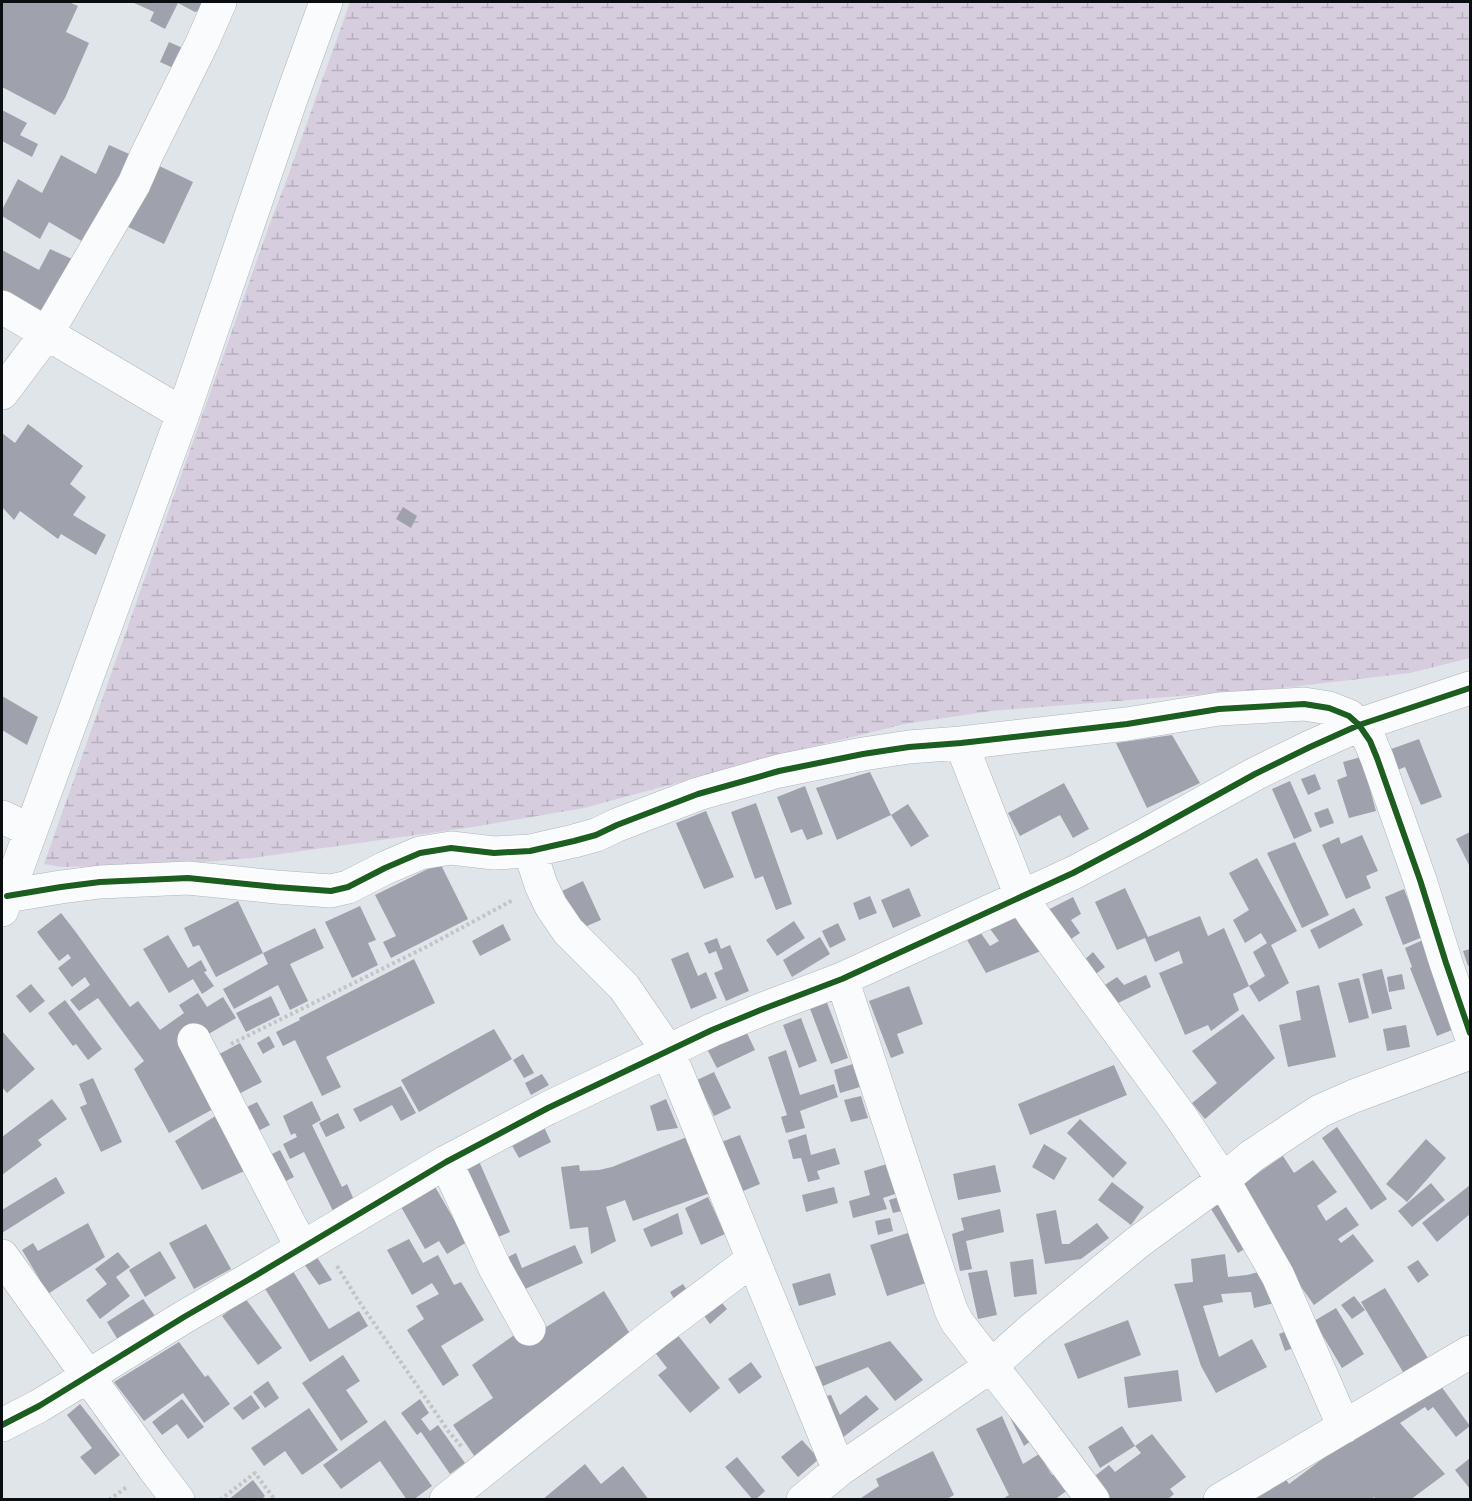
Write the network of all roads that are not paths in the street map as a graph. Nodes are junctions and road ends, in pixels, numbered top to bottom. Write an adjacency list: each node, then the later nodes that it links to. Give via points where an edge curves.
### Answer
1 (220, 2): 4 (street, via 134,184)
2 (326, 2): 6 (street)
3 (2, 307): 4 (street)
4 (47, 333): 5 (street); 6 (street)
5 (2, 393)
6 (183, 414): 10 (street)
7 (1470, 688): 8 (street)
8 (1359, 725): 9 (street, via 1329,708 1304,704 1219,708 1127,724); 12 (street, via 1255,774 1073,873); 15 (street, via 1377,758)
9 (961, 743): 11 (street, via 863,754 779,771 698,794 596,835); 12 (street)
10 (16, 824): 13 (street)
11 (530, 851): 13 (street, via 494,853 451,848 420,853 331,891 188,878 61,887); 17 (street, via 541,885 568,931 624,987)
12 (1021, 896): 14 (street); 20 (street)
13 (4, 903)
14 (842, 979): 17 (street); 26 (street, via 951,1310)
15 (1470, 1033)
16 (199, 1049): 21 (street)
17 (668, 1051): 19 (street); 23 (street)
18 (1470, 1053): 20 (street, via 1320,1111)
19 (446, 1162): 21 (street); 24 (street, via 495,1268)
20 (1223, 1180): 26 (street, via 1138,1242); 29 (street, via 1278,1276)
21 (311, 1243): 27 (street)
22 (2, 1256): 27 (street)
23 (752, 1260): 30 (street); 32 (street)
24 (529, 1329)
25 (1470, 1352): 29 (street)
26 (991, 1366): 30 (street); 34 (street)
27 (88, 1376): 28 (street); 31 (street)
28 (2, 1425)
29 (1344, 1427): 35 (street)
30 (839, 1470): 33 (street)
31 (178, 1500)
32 (446, 1500)
33 (803, 1500)
34 (1093, 1500)
35 (1220, 1500)

